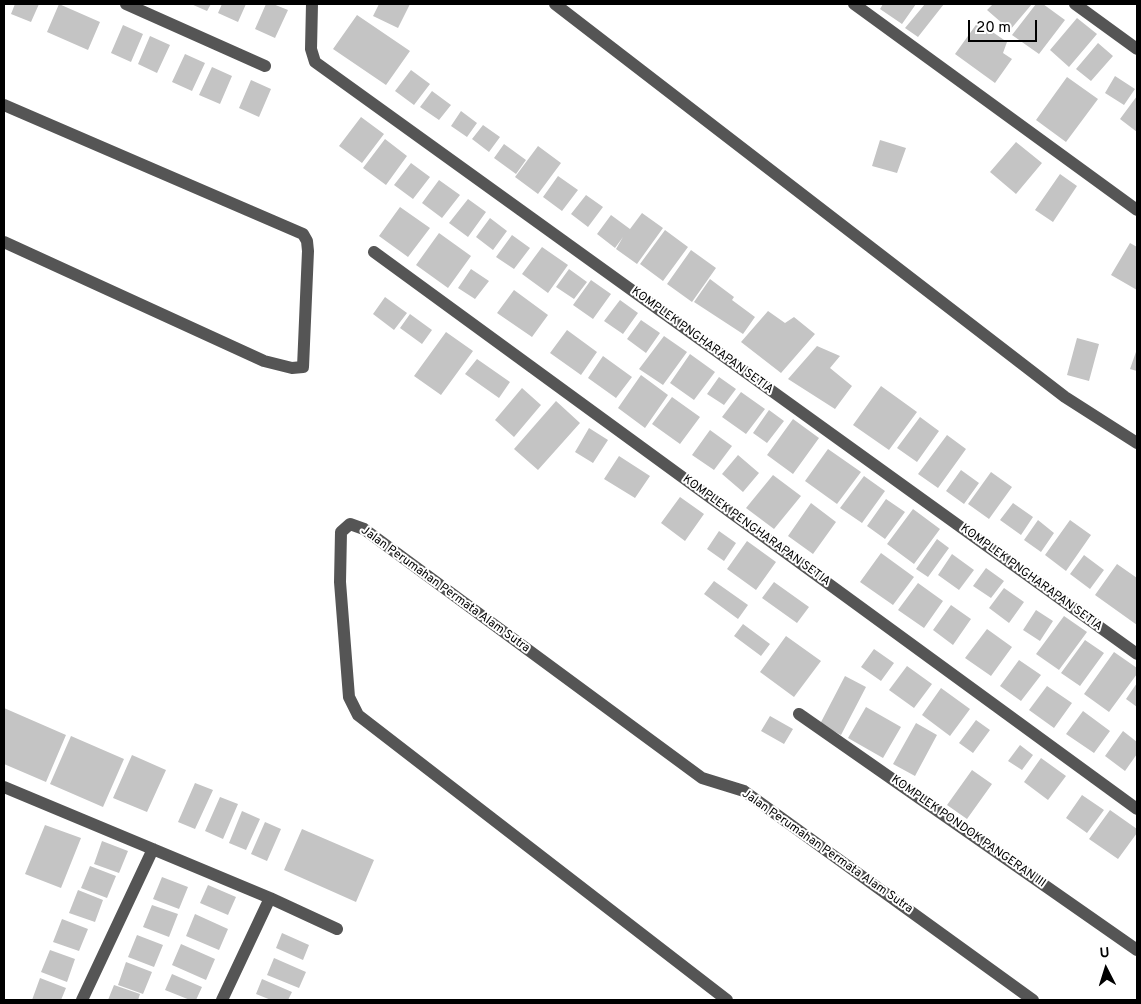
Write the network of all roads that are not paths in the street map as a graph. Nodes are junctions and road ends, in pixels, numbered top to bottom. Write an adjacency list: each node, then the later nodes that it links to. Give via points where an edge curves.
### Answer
1 (126, 4): 7 (street)
2 (312, 4): 13 (street, KOMPLEK PNGHARAPAN SETIA, via 311,50 315,62)
3 (555, 4): 12 (street, via 1065,397)
4 (854, 4): 9 (street)
5 (1075, 4): 6 (street)
6 (1137, 49)
7 (265, 66)
8 (4, 105): 10 (street, via 303,234 308,251 303,367 292,368 264,361)
9 (1137, 210)
10 (4, 242)
11 (374, 252): 16 (street, KOMPLEK PENGHARAPAN SETIA)
12 (1137, 442)
13 (1137, 654)
14 (799, 714): 20 (street, KOMPLEK PONDOK PANGERAN III)
15 (4, 787): 17 (street)
16 (1137, 809)
17 (153, 849): 18 (street); 21 (street)
18 (270, 898): 19 (street); 22 (street)
19 (336, 929)
20 (1137, 950)
21 (82, 1000)
22 (222, 1000)
23 (727, 1000): 24 (street, Jalan Perumahan Permata Alam Sutra, via 358,715 349,697 340,582 342,532 350,524 364,528 702,778 744,791)
24 (1033, 1000)

